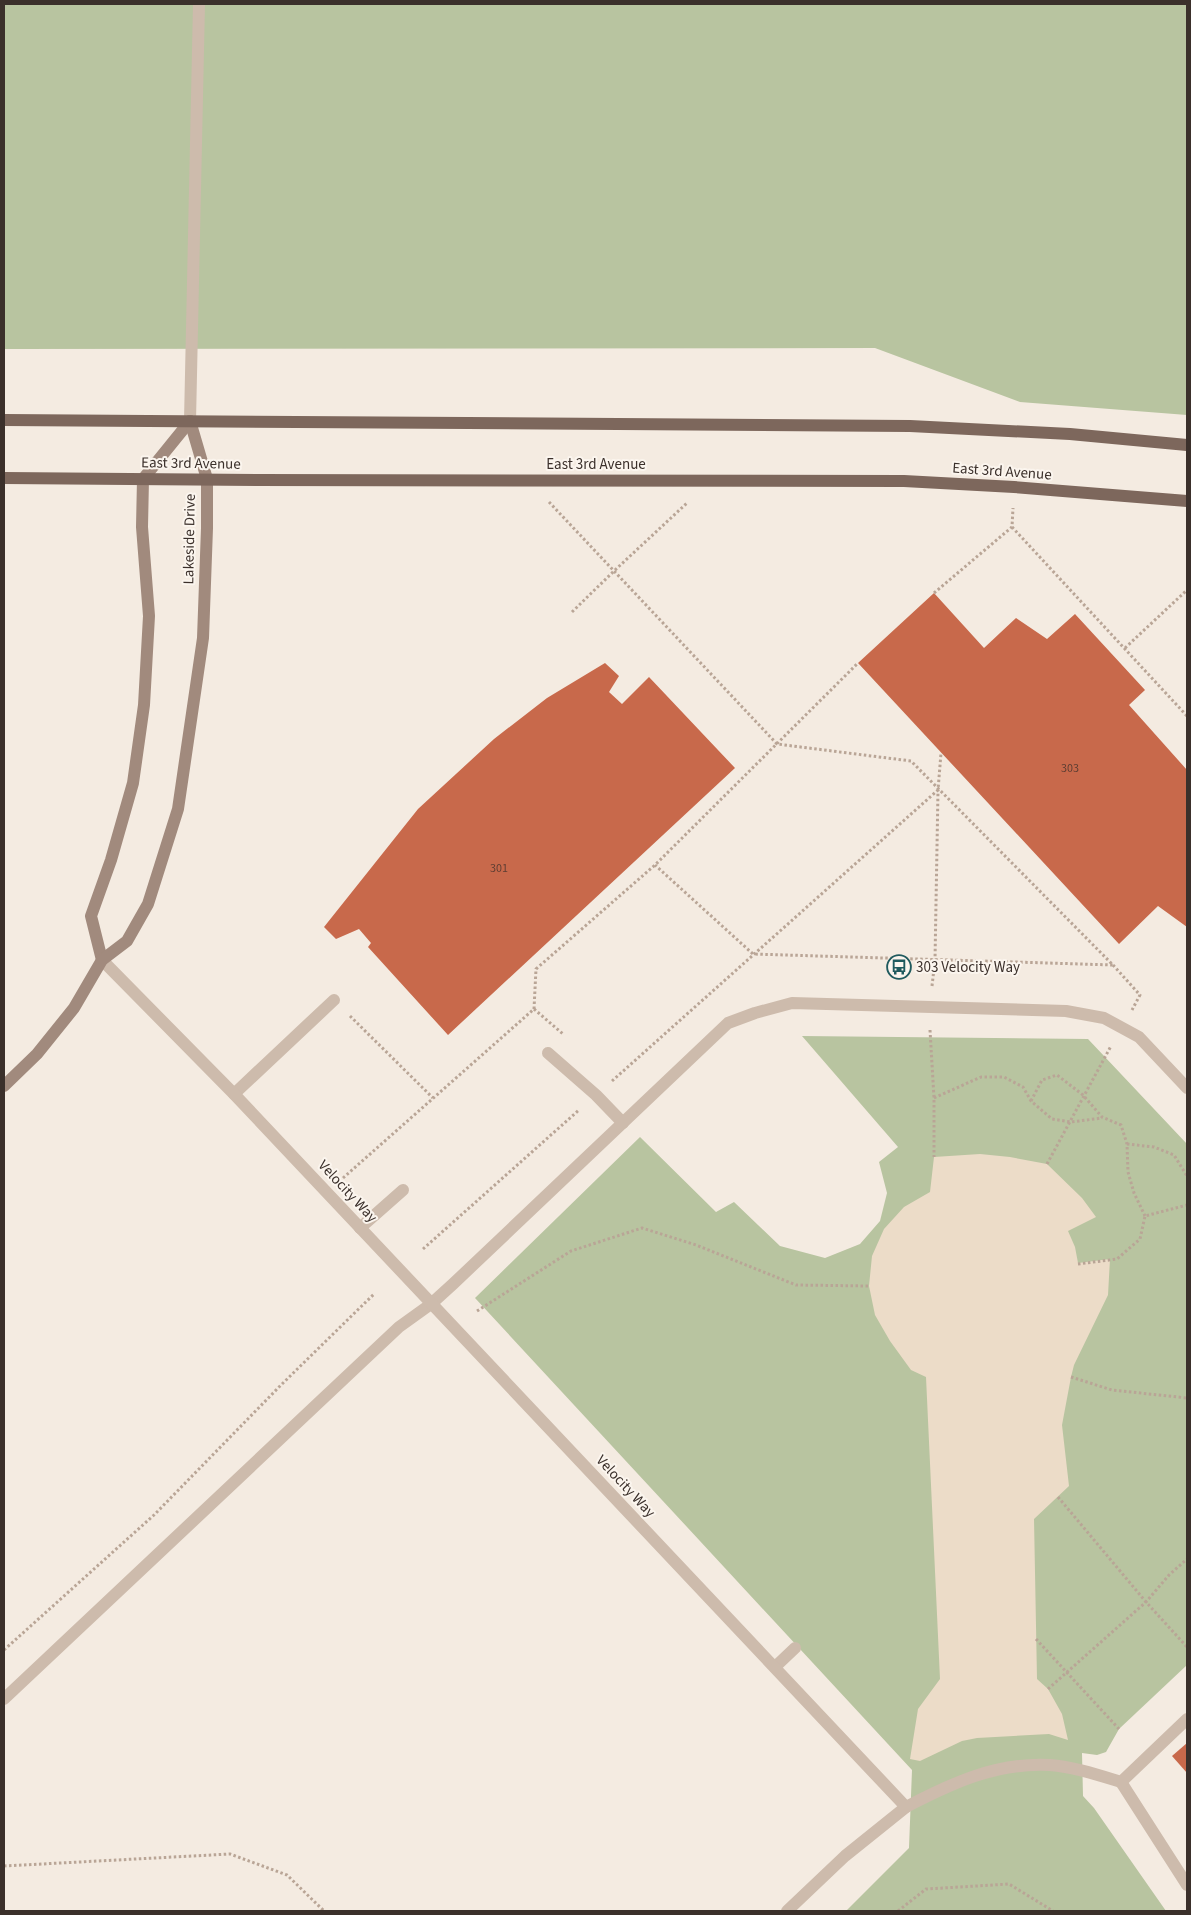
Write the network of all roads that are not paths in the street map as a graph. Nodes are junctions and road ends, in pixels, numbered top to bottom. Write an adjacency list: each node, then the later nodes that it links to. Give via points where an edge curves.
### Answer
1 (200, 4): 3 (street)
2 (4, 420): 3 (main road)
3 (190, 421): 4 (main road, via 910,426 1070,434); 6 (street); 7 (street, Lakeside Drive)
4 (1187, 445)
5 (4, 478): 6 (main road, East 3rd Avenue)
6 (143, 479): 7 (main road, East 3rd Avenue); 9 (street, via 142,527 149,616 144,705 133,783 112,860 91,916)
7 (207, 480): 8 (main road, East 3rd Avenue, via 904,481); 9 (street, Lakeside Drive, via 203,638 178,809 148,904 127,941)
8 (1187, 501)
9 (102, 960): 12 (street, Lakeside Drive, via 74,1008 38,1054); 14 (street, Velocity Way)
10 (334, 1000): 14 (street)
11 (548, 1053): 15 (street)
12 (4, 1086)
13 (1187, 1088): 15 (street, via 1139,1037 1104,1018 1066,1011 792,1003 728,1024)
14 (234, 1094): 17 (street, Velocity Way)
15 (623, 1123): 18 (street)
16 (403, 1190): 17 (street)
17 (360, 1228): 18 (street, Velocity Way)
18 (431, 1304): 20 (street, Velocity Way); 21 (street, via 399,1327)
19 (795, 1648): 20 (street)
20 (776, 1667): 24 (street, Velocity Way)
21 (4, 1699)
22 (1187, 1719): 23 (street)
23 (1121, 1782): 24 (street, via 1052,1765 1017,1765 984,1772 946,1786); 25 (street)
24 (906, 1806): 26 (street, via 845,1856)
25 (1187, 1885)
26 (787, 1911)

